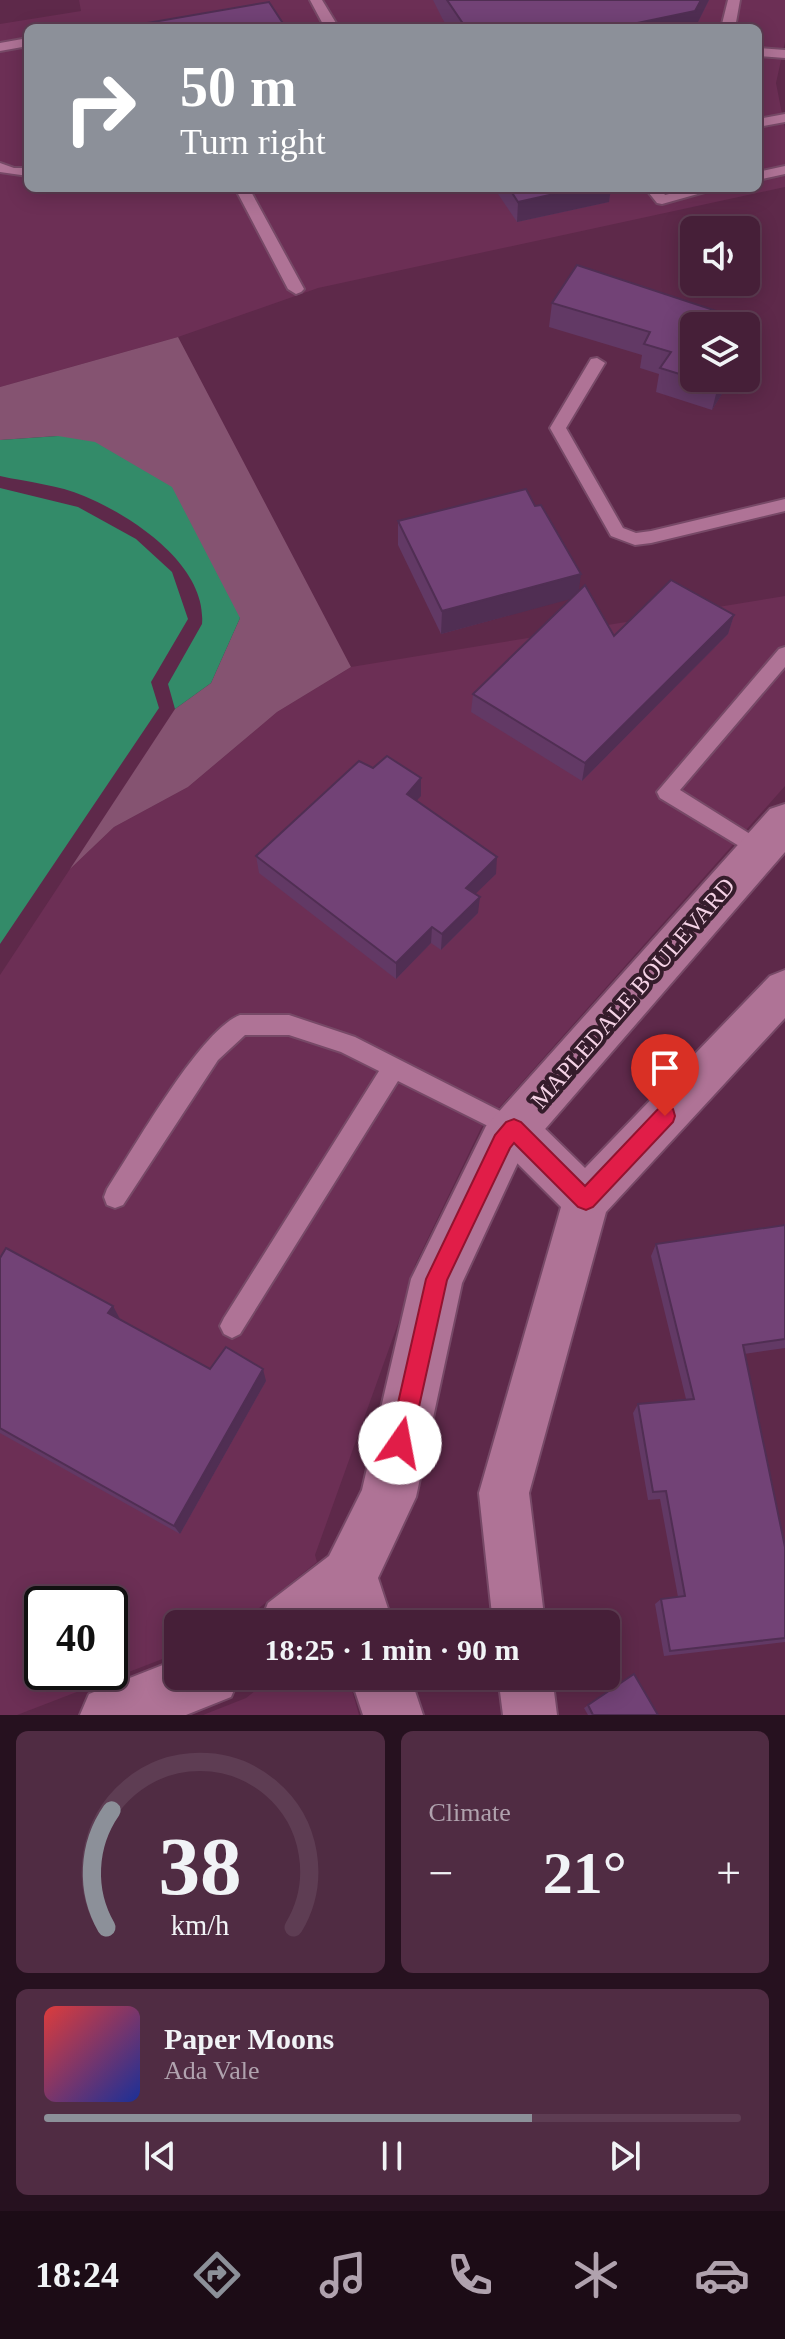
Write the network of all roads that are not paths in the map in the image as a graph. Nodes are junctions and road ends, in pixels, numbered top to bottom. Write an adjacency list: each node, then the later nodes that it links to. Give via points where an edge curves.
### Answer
1 (316, 0): 3 (lane)
2 (734, 0): 4 (lane)
3 (330, 24)
4 (729, 24)
5 (24, 42): 6 (lane)
6 (0, 47)
7 (762, 52): 8 (lane)
8 (785, 54)
9 (785, 118): 10 (lane)
10 (762, 122)
11 (0, 167): 13 (lane)
12 (785, 170): 14 (lane)
13 (24, 172)
14 (762, 175)
15 (244, 192): 18 (lane)
16 (655, 192): 17 (lane, via 662,200)
17 (695, 192)
18 (296, 289)
19 (597, 363): 20 (lane, via 558,428 617,532 635,539 651,537)
20 (785, 505)
21 (785, 654): 22 (lane, via 667,792)
22 (772, 836): 25 (street, MAPLEDALE BOULEVARD)
23 (785, 989): 27 (street)
24 (394, 1067): 25 (lane); 26 (lane, via 289,1025 240,1025 210,1053); 28 (lane)
25 (514, 1129): 27 (street); 29 (street, MAPLEDALE BOULEVARD, via 437,1279 388,1497)
26 (115, 1197)
27 (586, 1200): 31 (street, via 504,1493)
28 (232, 1326)
29 (356, 1600): 30 (street, MAPLEDALE BOULEVARD)
30 (328, 1610)
31 (517, 1610)
32 (174, 1690): 35 (street)
33 (385, 1690): 36 (street)
34 (527, 1690): 37 (street)
35 (110, 1715)
36 (393, 1715)
37 (530, 1715)

